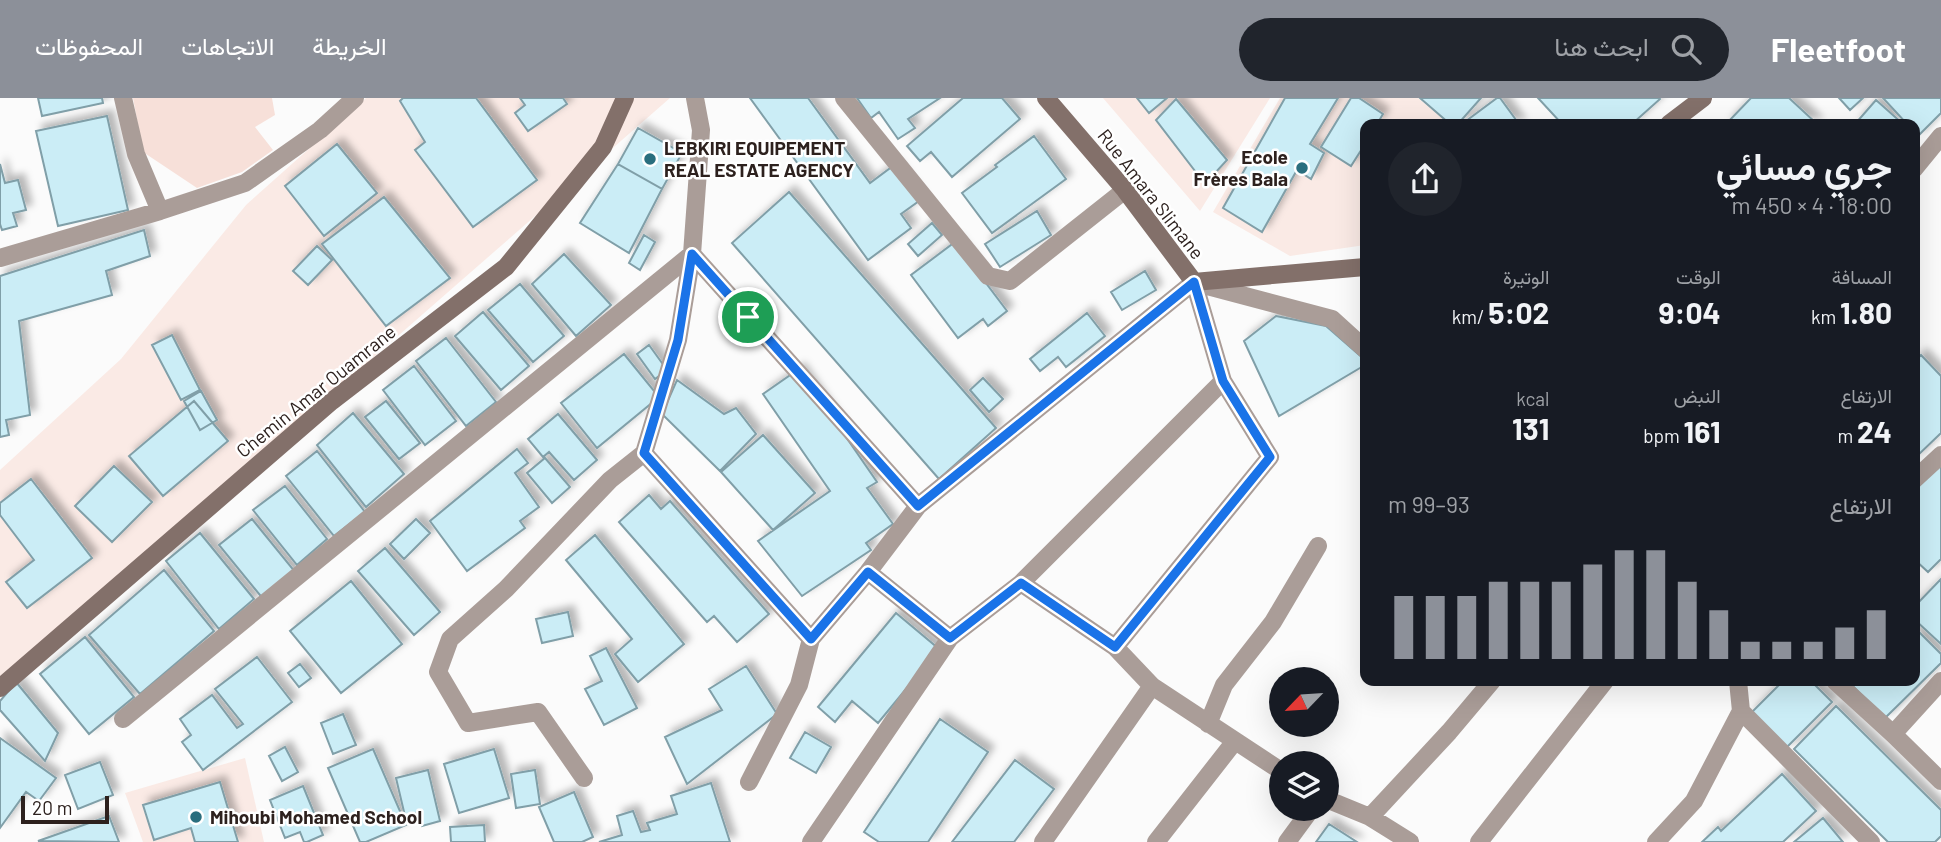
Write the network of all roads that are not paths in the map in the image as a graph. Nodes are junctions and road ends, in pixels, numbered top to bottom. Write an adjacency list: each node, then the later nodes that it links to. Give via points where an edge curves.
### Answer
1 (123, 98): 12 (street, via 136,153)
2 (355, 98): 12 (street, via 320,130 245,183)
3 (625, 98): 35 (main road, Chemin Amar Ouamrane, via 603,147 506,267 332,401)
4 (695, 98): 13 (street, via 701,130)
5 (844, 98): 11 (street, via 988,276 1010,281)
6 (1046, 98): 11 (main road, Rue Amara Slimane)
7 (1703, 98): 8 (main road)
8 (1676, 119)
9 (1941, 136): 10 (street)
10 (1920, 162)
11 (1125, 190): 16 (main road, Rue Amara Slimane)
12 (160, 211): 14 (street)
13 (692, 254): 19 (street, via 678,340); 22 (street); 37 (street)
14 (0, 258)
15 (1360, 267): 16 (main road, Rue Amara Slimane)
16 (1194, 282): 17 (street, via 1332,319); 18 (street); 22 (street)
17 (1360, 344)
18 (1223, 381): 25 (street); 28 (street, via 1270,457)
19 (644, 453): 27 (street); 42 (street, via 610,480 506,589 450,639 438,672 468,723 538,712)
20 (1941, 455): 21 (street)
21 (1920, 474)
22 (918, 506): 24 (street)
23 (1318, 546): 38 (street, via 1273,622 1224,685)
24 (868, 572): 26 (street); 27 (street)
25 (1021, 583): 26 (street); 28 (street)
26 (950, 638): 48 (street)
27 (811, 639): 44 (street, via 799,685)
28 (1115, 647): 30 (street)
29 (1941, 681): 39 (street)
30 (1152, 686): 38 (street); 49 (street)
31 (1488, 686): 46 (street)
32 (1601, 686): 53 (street)
33 (1738, 686): 36 (street)
34 (1840, 686): 39 (street)
35 (0, 688)
36 (1741, 712): 54 (street, via 1694,801); 55 (street)
37 (124, 719)
38 (1208, 724): 40 (street)
39 (1893, 734): 43 (street)
40 (1235, 741): 41 (street); 50 (street)
41 (1269, 763)
42 (584, 778)
43 (1941, 781)
44 (749, 782)
45 (1339, 804): 46 (street)
46 (1370, 817): 52 (street)
47 (1302, 821): 51 (street)
48 (811, 842)
49 (1043, 842)
50 (1156, 842)
51 (1287, 842)
52 (1410, 842)
53 (1479, 842)
54 (1656, 842)
55 (1871, 842)

